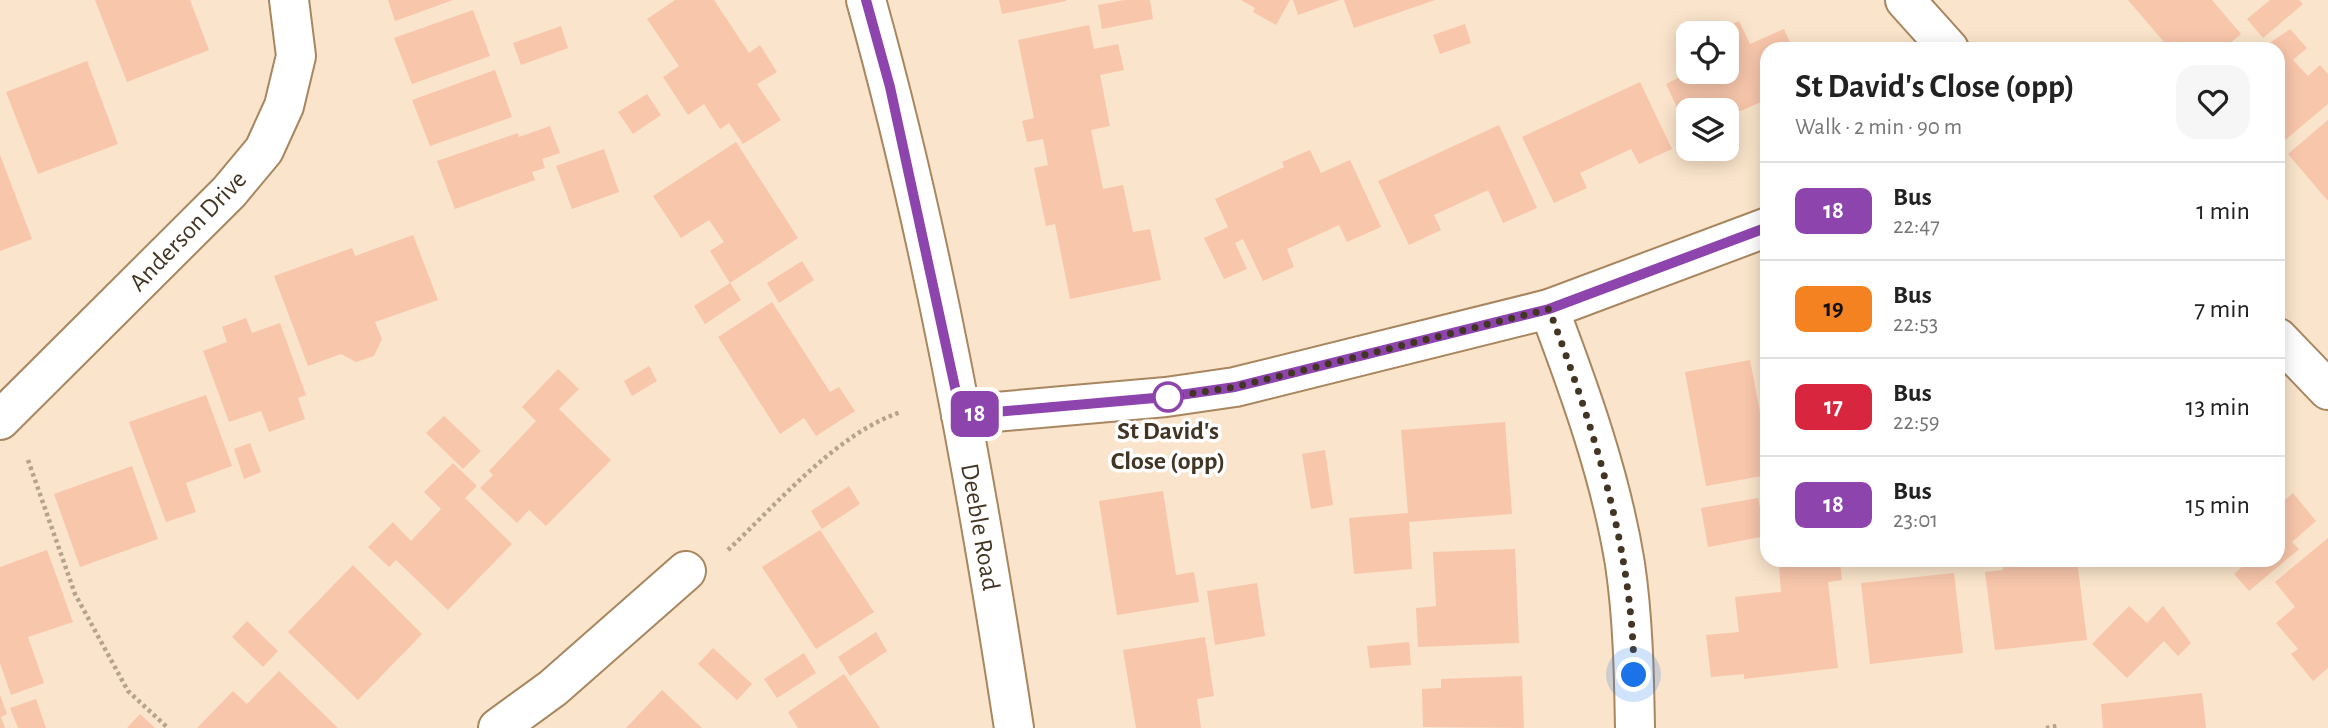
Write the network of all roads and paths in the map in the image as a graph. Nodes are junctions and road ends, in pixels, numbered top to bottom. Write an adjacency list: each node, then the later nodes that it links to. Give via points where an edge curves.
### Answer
1 (289, 0): 11 (street, Anderson Drive, via 296,56 284,106 264,150 221,200)
2 (866, 0): 10 (street, Deeble Road, via 890,87)
3 (1905, 0): 4 (street)
4 (1943, 42)
5 (1760, 230): 6 (street)
6 (1549, 309): 10 (street, via 1235,387); 18 (street, via 1590,425 1625,563 1634,649)
7 (2285, 345): 8 (street)
8 (2328, 390)
9 (901, 412): 13 (path, via 835,450 708,569)
10 (961, 415): 17 (street, Deeble Road)
11 (0, 420)
12 (28, 458): 15 (path, via 75,594 128,691)
13 (686, 571): 16 (street, via 553,688)
14 (2057, 726): 19 (path)
15 (168, 728)
16 (498, 728)
17 (1014, 728)
18 (1635, 728)
19 (2046, 728)

